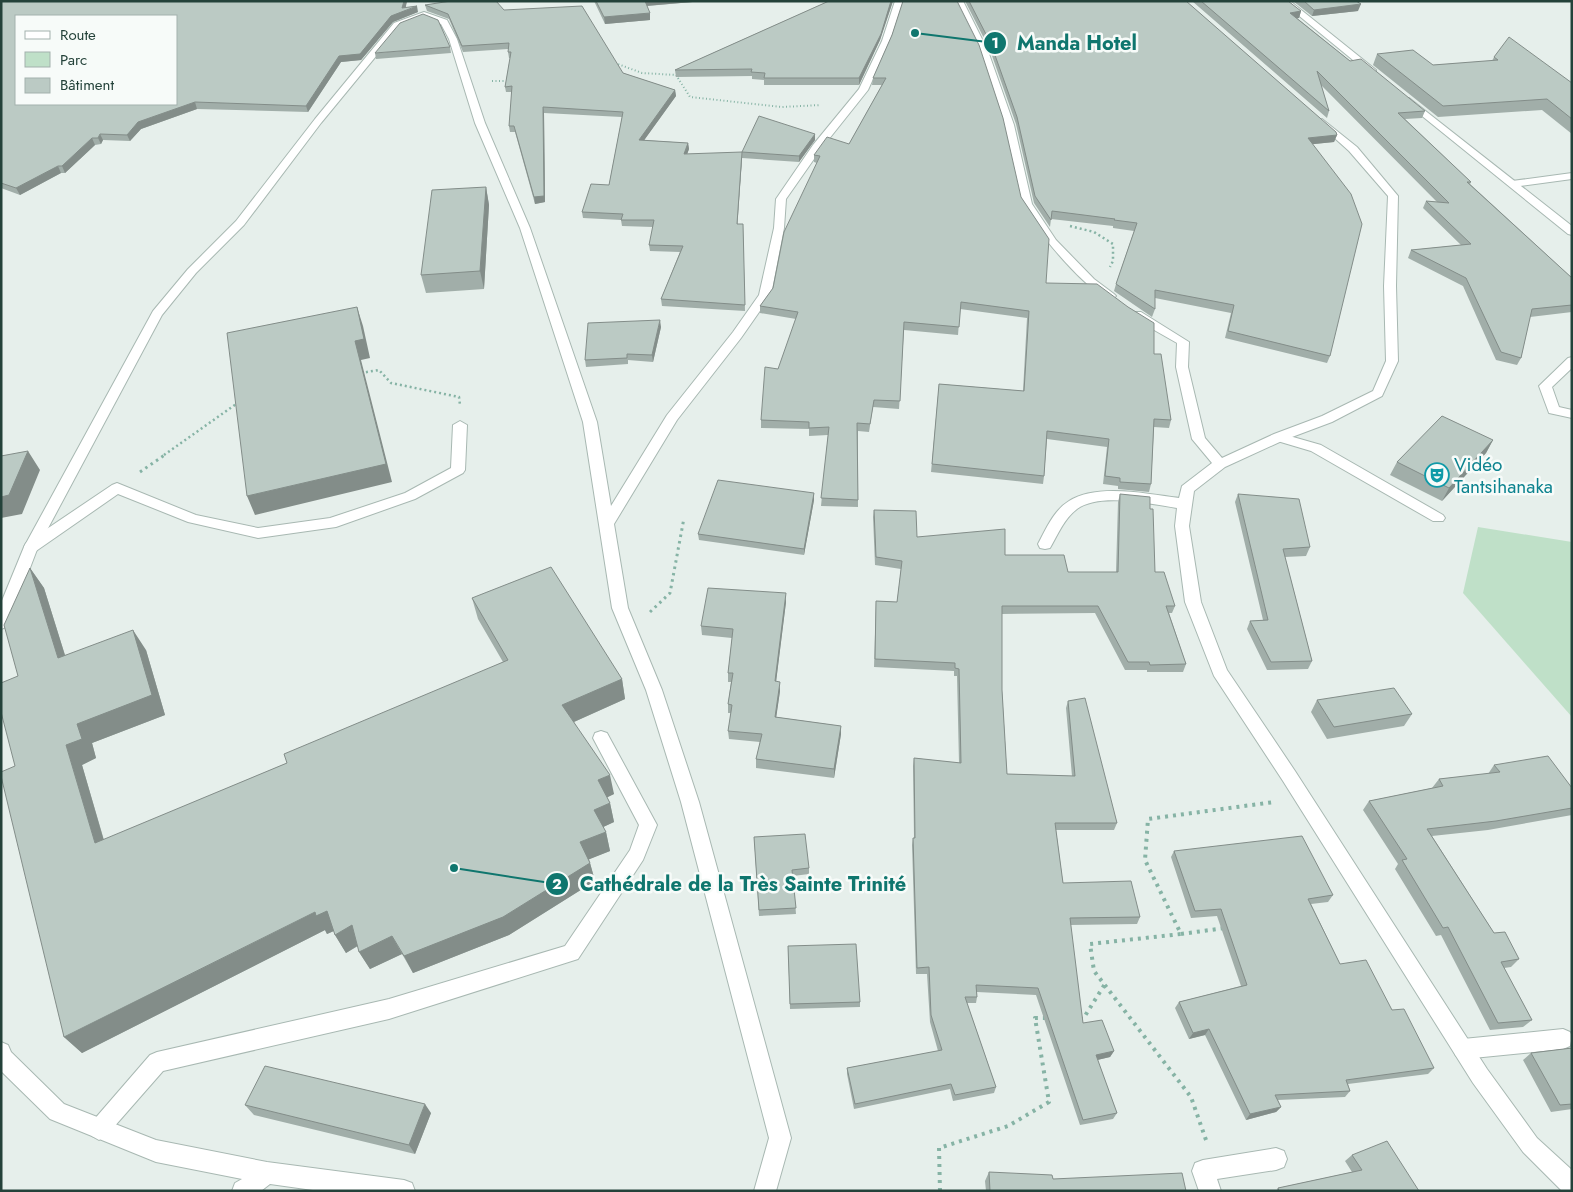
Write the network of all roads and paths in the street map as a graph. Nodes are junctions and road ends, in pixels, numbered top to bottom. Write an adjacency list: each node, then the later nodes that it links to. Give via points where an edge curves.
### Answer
1 (899, 1): 8 (street, via 886,41)
2 (959, 1): 20 (street, via 984,51 1009,125 1027,204 1052,242 1090,281 1183,342 1182,367 1199,439)
3 (1285, 1): 6 (street)
4 (610, 63): 8 (path, via 642,73 676,75 690,98 772,106 817,106)
5 (515, 80): 7 (path)
6 (1383, 80)
7 (467, 81): 25 (street, via 480,123 525,228 590,422); 27 (street, via 444,22 426,11 397,25 240,223 192,270 157,314)
8 (863, 90): 25 (street, via 781,199 779,228 765,295 672,418)
9 (1398, 93): 12 (street)
10 (1309, 111): 19 (street, via 1353,150 1393,196 1392,361 1378,393 1327,419)
11 (1572, 176): 12 (street)
12 (1512, 184): 13 (street)
13 (1572, 232)
14 (1572, 361): 17 (street, via 1545,386 1554,410)
15 (360, 374): 18 (path, via 379,370 391,383 460,397)
16 (239, 401): 21 (path)
17 (1572, 414)
18 (460, 425): 21 (street, via 458,470 410,496 331,523 258,532 193,520)
19 (1279, 437): 20 (street); 24 (street, via 1316,448)
20 (1220, 464): 22 (street, via 1187,489)
21 (117, 488): 27 (street)
22 (1185, 504): 26 (street, via 1102,495 1094,497 1070,508 1060,518); 31 (street, via 1182,526 1193,602 1220,672)
23 (684, 518): 29 (path, via 670,593)
24 (1438, 518)
25 (606, 525): 29 (street, via 620,608)
26 (1045, 544)
27 (31, 547): 28 (street)
28 (1, 622)
29 (630, 632): 47 (street, via 654,690 690,802 780,1138)
30 (601, 738): 40 (street, via 648,825 637,854 571,953 389,1009 157,1062)
31 (1302, 797): 33 (path, via 1148,819 1145,860); 38 (street)
32 (1229, 928): 33 (path)
33 (1181, 934): 34 (path, via 1090,944 1094,971)
34 (1106, 984): 36 (path, via 1083,1019); 42 (path, via 1191,1097)
35 (1054, 1018): 48 (path, via 1035,1018 1049,1102 1008,1126 939,1148)
36 (1074, 1019)
37 (1563, 1039): 38 (street)
38 (1463, 1049): 44 (street, via 1530,1145)
39 (1, 1052): 40 (street, via 2,1057 57,1112)
40 (99, 1129): 43 (street, via 156,1151)
41 (1276, 1159): 42 (street)
42 (1215, 1169): 49 (street, via 1203,1171)
43 (267, 1172): 45 (street); 46 (street)
44 (1572, 1185)
45 (243, 1191)
46 (404, 1191)
47 (764, 1191)
48 (940, 1191)
49 (1210, 1191)

